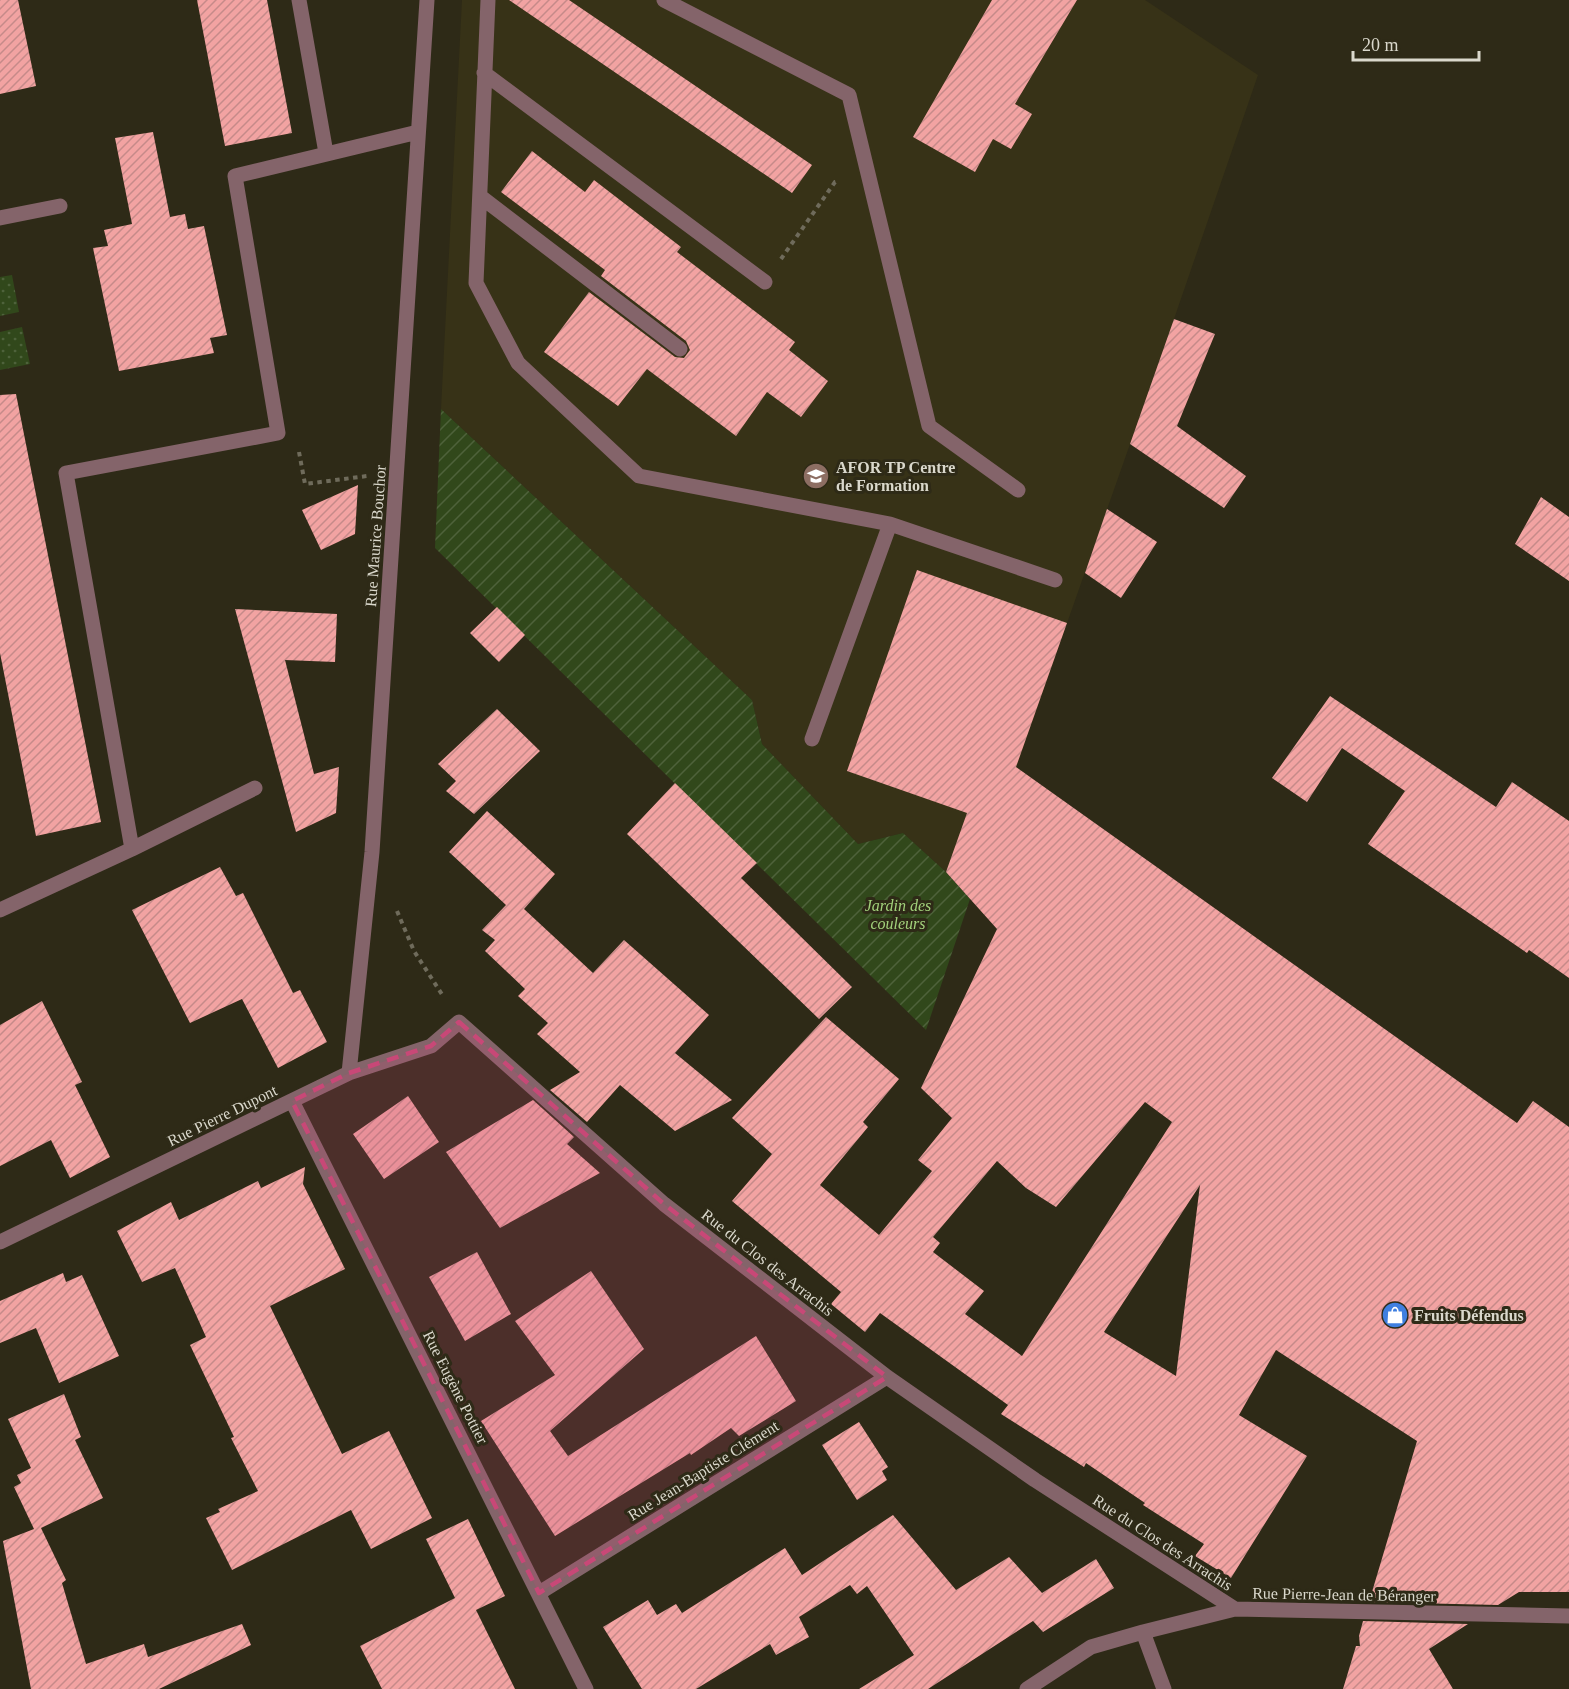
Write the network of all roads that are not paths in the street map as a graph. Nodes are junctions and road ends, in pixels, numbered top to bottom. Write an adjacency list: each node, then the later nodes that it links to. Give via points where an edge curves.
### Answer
1 (299, 0): 7 (street)
2 (427, 0): 6 (street, Rue Maurice Bouchor)
3 (488, 0): 5 (street)
4 (664, 0): 13 (street, via 849,95 929,426)
5 (484, 73): 8 (street); 11 (street)
6 (418, 132): 7 (street); 21 (street, Rue Maurice Bouchor, via 372,852)
7 (326, 153): 18 (street, via 235,176 278,433 66,473)
8 (481, 197): 12 (street); 14 (street, via 476,283 518,363 639,476)
9 (60, 206): 10 (street)
10 (0, 218)
11 (765, 282)
12 (680, 349)
13 (1018, 490)
14 (890, 524): 15 (street); 16 (street)
15 (1055, 580)
16 (812, 739)
17 (255, 788): 18 (street)
18 (132, 849): 19 (street)
19 (0, 910)
20 (459, 1022): 21 (street, Rue Pierre Dupont, via 431,1046); 24 (street, Rue du Clos des Arrachis, via 664,1204)
21 (349, 1073): 22 (street, Rue Pierre Dupont)
22 (292, 1101): 23 (street, Rue Pierre Dupont); 25 (street, Rue Eugène Pottier)
23 (0, 1242)
24 (887, 1377): 25 (street, Rue Jean-Baptiste Clément); 26 (street, Rue du Clos des Arrachis, via 1035,1480)
25 (539, 1593): 29 (street, Rue Eugène Pottier)
26 (1235, 1610): 27 (street, Rue Pierre-Jean de Béranger); 28 (street, Rue Pierre-Jean de Béranger)
27 (1569, 1616)
28 (1143, 1632): 30 (street, Rue Pierre-Jean de Béranger, via 1091,1647); 31 (street)
29 (586, 1689)
30 (1027, 1689)
31 (1164, 1689)

